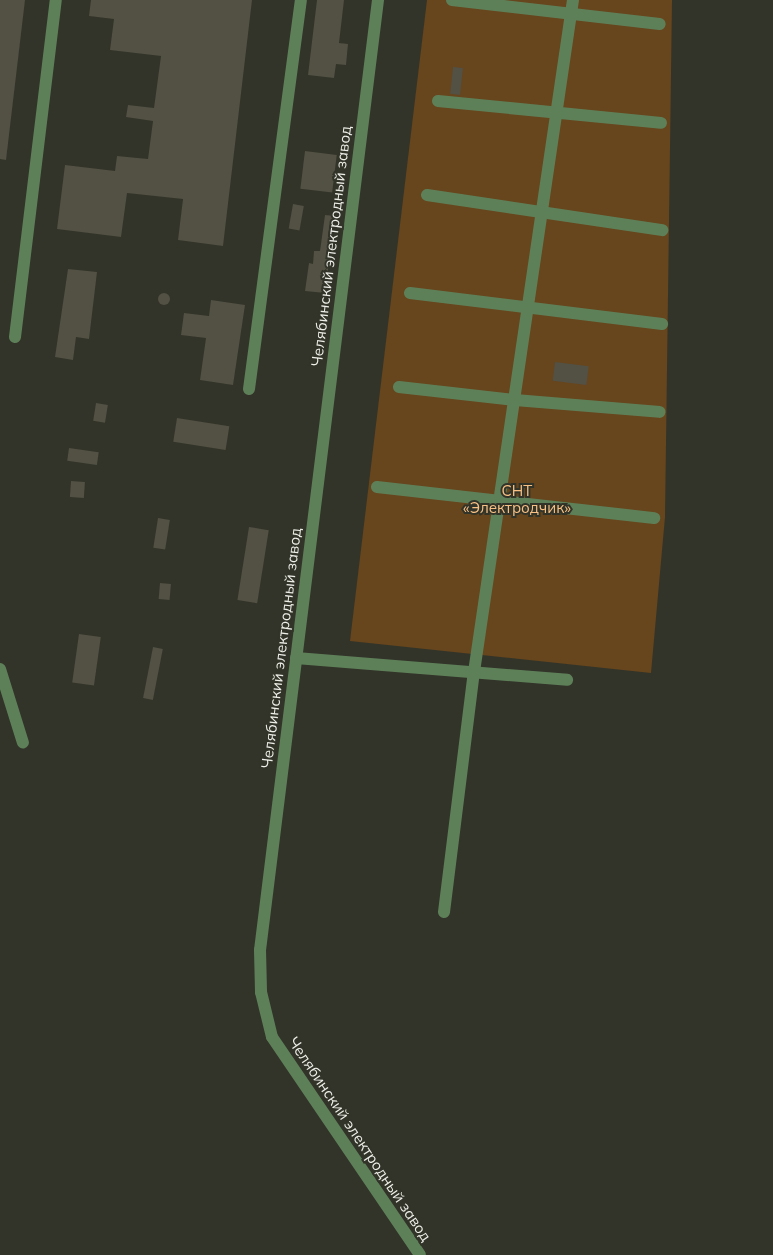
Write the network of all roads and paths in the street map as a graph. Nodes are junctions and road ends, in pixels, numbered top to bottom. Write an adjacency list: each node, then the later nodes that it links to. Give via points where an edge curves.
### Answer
1 (56, 0): 17 (street)
2 (301, 0): 19 (street)
3 (452, 0): 6 (street)
4 (573, 0): 6 (street)
5 (381, 7): 25 (street, Челябинский электродный завод)
6 (570, 15): 7 (street); 9 (street)
7 (660, 24)
8 (438, 101): 9 (street)
9 (557, 114): 10 (street); 12 (street)
10 (661, 123)
11 (427, 196): 12 (street)
12 (542, 212): 13 (street); 15 (street)
13 (662, 230)
14 (410, 293): 15 (street)
15 (526, 309): 16 (street); 20 (street)
16 (662, 324)
17 (15, 337)
18 (399, 387): 20 (street)
19 (249, 389)
20 (515, 400): 21 (street); 23 (street)
21 (660, 412)
22 (377, 488): 23 (street)
23 (500, 501): 24 (street); 27 (street)
24 (654, 518)
25 (296, 658): 27 (street); 31 (street, Челябинский электродный завод, via 260,950 261,992 272,1037)
26 (0, 669): 29 (street)
27 (474, 672): 28 (street); 30 (street)
28 (568, 680)
29 (23, 743)
30 (444, 912)
31 (420, 1255)

